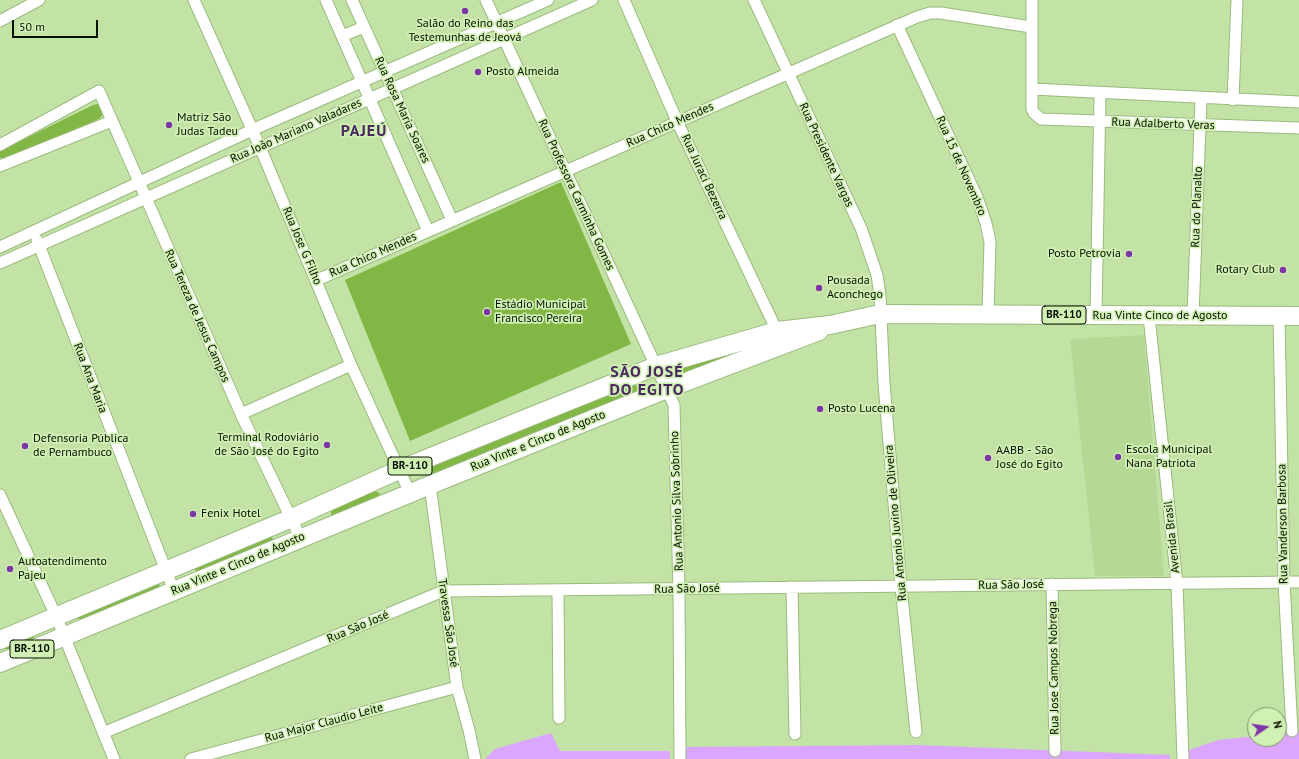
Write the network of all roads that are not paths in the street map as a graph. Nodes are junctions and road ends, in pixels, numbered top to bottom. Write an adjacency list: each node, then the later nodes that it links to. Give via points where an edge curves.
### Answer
1 (39, 0): 12 (street)
2 (194, 0): 34 (street, Rua Jose G Filho)
3 (326, 0): 17 (street, Rua Rosa Maria Soares)
4 (352, 0): 15 (street, Rua Rosa Maria Soares)
5 (486, 0): 13 (street, Rua Professora Carminha Gomes)
6 (548, 0): 13 (street, Rua João Mariano Valadares)
7 (592, 0): 18 (street, Rua João Mariano Valadares)
8 (624, 0): 30 (street, Rua Juraci Bezerra)
9 (754, 0): 20 (street, Rua Presidente Vargas)
10 (1032, 0): 16 (street)
11 (1238, 0): 27 (street)
12 (0, 21)
13 (496, 23): 18 (street, Rua Professora Carminha Gomes); 19 (street, Rua João Mariano Valadares)
14 (897, 26): 16 (street, Rua Chico Mendes, via 930,13); 20 (street, Rua Chico Mendes); 49 (street, Rua 15 de Novembro, via 977,196 986,223 990,242)
15 (364, 27): 17 (street); 19 (street, Rua Rosa Maria Soares)
16 (1031, 27): 23 (street)
17 (342, 36): 21 (street, Rua Rosa Maria Soares)
18 (505, 39): 22 (street, Rua João Mariano Valadares); 38 (street, Rua Professora Carminha Gomes)
19 (385, 73): 21 (street, Rua João Mariano Valadares); 22 (street, Rua Rosa Maria Soares)
20 (787, 73): 30 (street, Rua Chico Mendes); 48 (street, Rua Presidente Vargas, via 861,228 877,275)
21 (362, 83): 25 (street, Rua Rosa Maria Soares); 34 (street, Rua João Mariano Valadares)
22 (392, 88): 25 (street, Rua João Mariano Valadares); 41 (street, Rua Rosa Maria Soares)
23 (1032, 89): 24 (street); 31 (street, Rua Adalberto Veras, via 1032,109 1037,116 1047,120)
24 (1100, 93): 26 (street); 31 (street)
25 (370, 99): 36 (street, Rua João Mariano Valadares); 42 (street, Rua Rosa Maria Soares)
26 (1200, 99): 27 (street); 32 (street, Rua do Planalto)
27 (1233, 100): 28 (street)
28 (1299, 102)
29 (112, 121): 35 (street, Rua Tereza de Jesus Campos, via 99,91); 37 (street); 39 (street, Rua Tereza de Jesus Campos)
30 (677, 121): 38 (street, Rua Chico Mendes); 56 (street, Rua Juraci Bezerra)
31 (1099, 122): 32 (street, Rua Adalberto Veras); 50 (street)
32 (1200, 125): 33 (street, Rua Adalberto Veras); 52 (street, Rua do Planalto)
33 (1299, 128)
34 (252, 130): 36 (street, Rua Jose G Filho); 39 (street, Rua João Mariano Valadares)
35 (0, 145)
36 (260, 147): 40 (street, Rua João Mariano Valadares); 47 (street, Rua Jose G Filho)
37 (0, 166)
38 (565, 171): 41 (street, Rua Chico Mendes); 58 (street, Rua Professora Carminha Gomes)
39 (138, 184): 40 (street, Rua Tereza de Jesus Campos); 43 (street, Rua João Mariano Valadares)
40 (145, 197): 44 (street, Rua João Mariano Valadares); 60 (street, Rua Tereza de Jesus Campos)
41 (452, 220): 42 (street, Rua Chico Mendes)
42 (428, 231): 47 (street, Rua Chico Mendes)
43 (33, 232): 44 (street, Rua Ana Maria); 45 (street, Rua João Mariano Valadares)
44 (39, 245): 46 (street, Rua João Mariano Valadares); 67 (street, Rua Ana Maria)
45 (0, 247)
46 (0, 263)
47 (317, 280): 57 (street, Rua Jose G Filho)
48 (880, 314): 49 (main road, Rua Vinte Cinco de Agosto / BR-110); 55 (main road, Rua Vinte Cinco de Agosto / BR-110); 73 (street, Rua Antonio Juvino de Oliveira)
49 (988, 315): 50 (main road, Rua Vinte Cinco de Agosto / BR-110)
50 (1096, 316): 51 (main road, Rua Vinte Cinco de Agosto / BR-110)
51 (1149, 316): 52 (main road, Rua Vinte Cinco de Agosto / BR-110); 71 (street, Avenida Brasil)
52 (1193, 316): 53 (main road, Rua Vinte Cinco de Agosto / BR-110)
53 (1279, 316): 54 (main road, Rua Vinte Cinco de Agosto / BR-110); 68 (street, Rua Vanderson Barbosa)
54 (1299, 316)
55 (830, 325): 56 (main road, Rua Vinte e Cinco de Agosto / BR-110); 59 (main road, Rua Vinte e Cinco de Agosto / BR-110, via 798,341)
56 (777, 331): 58 (main road, Rua Vinte e Cinco de Agosto / BR-110)
57 (351, 365): 60 (street); 61 (street, Rua Jose G Filho)
58 (656, 366): 59 (street, Rua Professora Carminha Gomes); 61 (main road, Rua Vinte e Cinco de Agosto / BR-110)
59 (667, 389): 62 (main road, Rua Vinte e Cinco de Agosto / BR-110); 74 (street, Rua Antonio Silva Sobrinho, via 674,405)
60 (241, 414): 65 (street, Rua Tereza de Jesus Campos)
61 (401, 469): 63 (street, Rua Jose G Filho); 65 (main road, Rua Vinte e Cinco de Agosto / BR-110)
62 (430, 484): 63 (main road, Rua Vinte e Cinco de Agosto / BR-110); 77 (street, Travessa São José)
63 (410, 493): 66 (main road, Rua Vinte e Cinco de Agosto / BR-110)
64 (0, 495): 78 (street)
65 (292, 518): 66 (street, Rua Tereza de Jesus Campos); 67 (main road, Rua Vinte e Cinco de Agosto / BR-110)
66 (301, 539): 76 (main road, Rua Vinte e Cinco de Agosto / BR-110)
67 (167, 570): 76 (street, Rua Ana Maria); 78 (main road, Rua Vinte e Cinco de Agosto / BR-110)
68 (1284, 582): 69 (street, Rua São José); 71 (street, Rua São José); 85 (street, Rua Vanderson Barbosa)
69 (1299, 582)
70 (1052, 584): 71 (street, Rua São José); 73 (street, Rua São José); 88 (street, Rua Jose Campos Nobrega)
71 (1177, 584): 93 (street, Avenida Brasil)
72 (792, 587): 73 (street, Rua São José); 74 (street, Rua São José); 87 (street)
73 (901, 587): 84 (street, Rua Antonio Juvino de Oliveira)
74 (680, 589): 75 (street, Rua São José); 89 (street, Rua Antonio Silva Sobrinho)
75 (558, 590): 77 (street, Rua São José); 83 (street)
76 (174, 591): 79 (main road, Rua Vinte e Cinco de Agosto / BR-110)
77 (443, 591): 82 (street, Travessa São José); 86 (street, Rua São José)
78 (56, 616): 79 (street); 80 (main road, Rua Vinte e Cinco de Agosto / BR-110)
79 (65, 636): 81 (main road, Rua Vinte e Cinco de Agosto / BR-110); 86 (street)
80 (0, 640)
81 (0, 663)
82 (456, 687): 91 (street, Rua Major Claudio Leite); 92 (street, Travessa São José, via 469,730)
83 (559, 718)
84 (916, 732)
85 (1292, 732)
86 (103, 733): 90 (street)
87 (795, 734)
88 (1055, 751)
89 (680, 757)
90 (114, 759)
91 (191, 759)
92 (474, 759)
93 (1183, 759)

